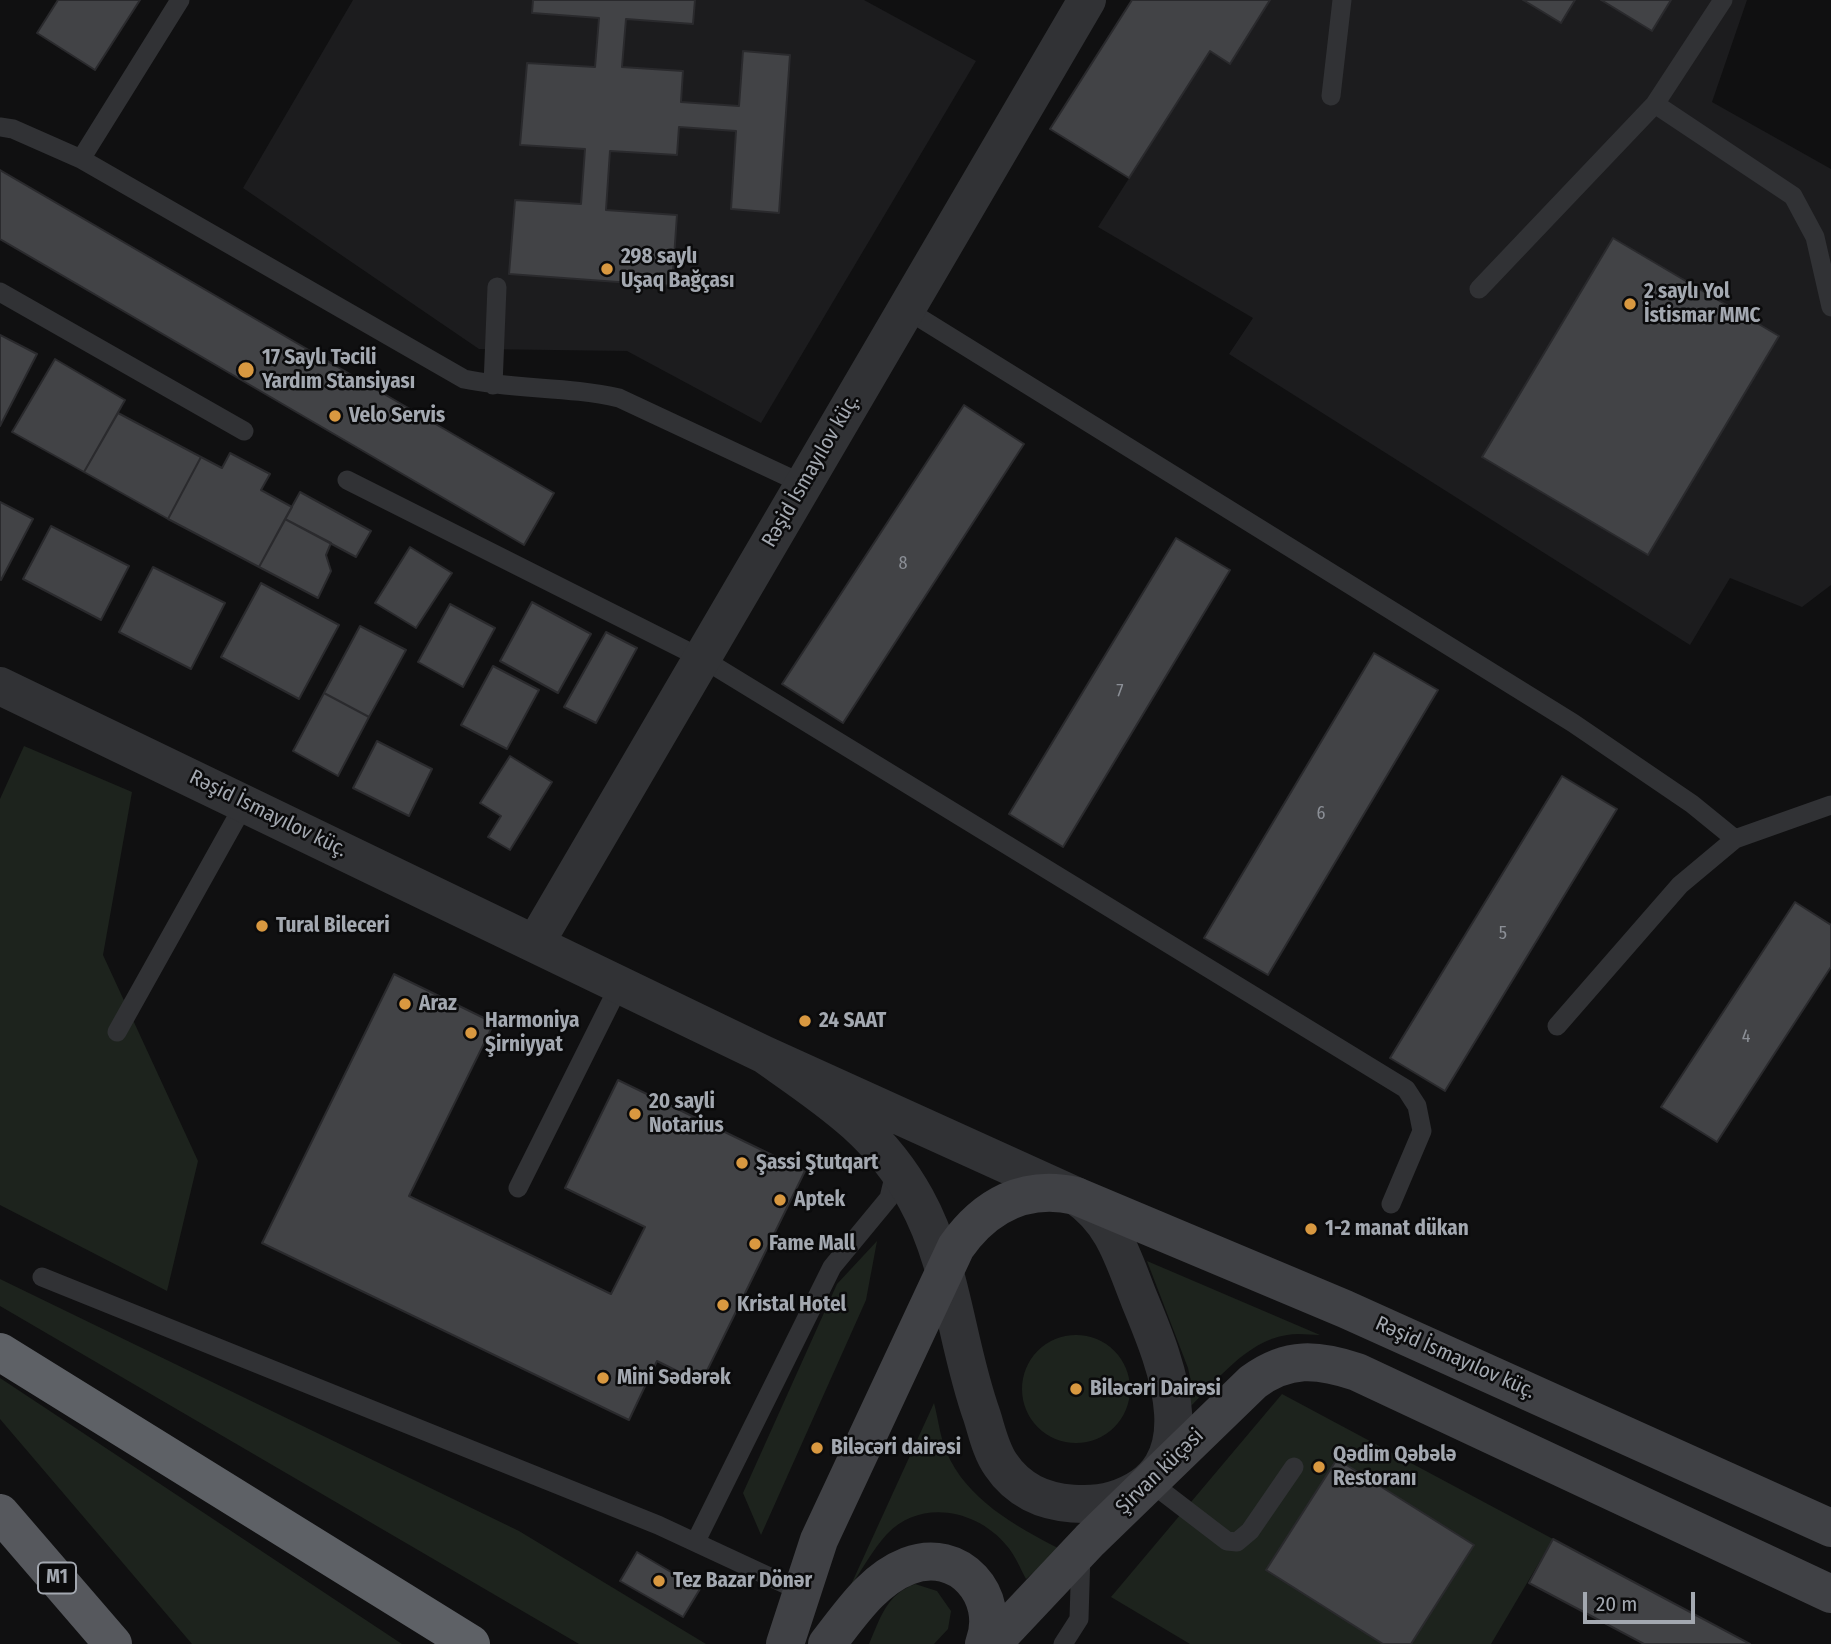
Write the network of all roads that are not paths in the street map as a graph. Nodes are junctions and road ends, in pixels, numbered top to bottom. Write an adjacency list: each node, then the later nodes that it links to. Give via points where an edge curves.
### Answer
1 (180, 0): 8 (lane)
2 (1087, 0): 13 (street, Rəşid İsmayılov küç.)
3 (1342, 0): 5 (lane)
4 (1723, 0): 6 (lane)
5 (1331, 96)
6 (1655, 104): 10 (lane); 12 (lane, via 1793,196 1815,237)
7 (0, 127): 8 (lane)
8 (81, 159): 14 (lane, via 464,379)
9 (497, 287): 14 (lane)
10 (1479, 289)
11 (0, 292): 15 (lane)
12 (1831, 307)
13 (907, 310): 17 (street, Rəşid İsmayılov küç.); 22 (lane, via 1573,723)
14 (493, 385): 17 (lane, via 589,391 619,398)
15 (244, 431)
16 (347, 480): 18 (lane)
17 (803, 484): 18 (street, Rəşid İsmayılov küç.)
18 (703, 659): 23 (street, Rəşid İsmayılov küç.); 31 (lane, via 1406,1089 1418,1106 1422,1131)
19 (0, 686): 20 (street, Rəşid İsmayılov küç.)
20 (244, 803): 23 (street, Rəşid İsmayılov küç.); 26 (lane)
21 (1831, 805): 22 (lane)
22 (1735, 839): 25 (lane, via 1680,885)
23 (536, 942): 24 (street, Rəşid İsmayılov küç.)
24 (620, 984): 27 (street, Rəşid İsmayılov küç.); 29 (lane)
25 (1558, 1026)
26 (117, 1032)
27 (765, 1055): 28 (street, via 853,1118); 30 (street)
28 (896, 1165): 32 (street, via 929,1223); 39 (lane, via 888,1198 832,1267)
29 (518, 1188)
30 (1076, 1196): 32 (main road, Rəşid İsmayılov küç., via 1031,1193 998,1205 969,1229); 36 (street, via 1093,1208 1112,1233 1162,1354 1175,1419 1172,1443); 38 (main road, Rəşid İsmayılov küç., via 1357,1314)
31 (1391, 1204)
32 (944, 1271): 36 (street, via 974,1395 1000,1463 1016,1483 1053,1500 1099,1504); 41 (main road, via 819,1540)
33 (42, 1277): 39 (lane)
34 (0, 1352): 44 (highway)
35 (1294, 1467): 36 (lane, via 1250,1531 1237,1542 1227,1541)
36 (1150, 1482): 40 (main road, Şirvan küçəsi); 42 (main road, Şirvan küçəsi, via 1265,1373 1299,1360 1332,1363)
37 (0, 1513): 43 (highway, M1)
38 (1831, 1528)
39 (696, 1541): 41 (lane)
40 (1080, 1550): 48 (main road, Şirvan küçəsi); 49 (lane, via 1079,1619)
41 (800, 1591): 45 (main road)
42 (1831, 1594)
43 (113, 1644)
44 (471, 1644)
45 (785, 1644)
46 (827, 1644): 47 (main road, via 871,1590 891,1574 936,1561 956,1566 973,1579 985,1597 990,1621)
47 (984, 1644)
48 (992, 1644)
49 (1063, 1644)

